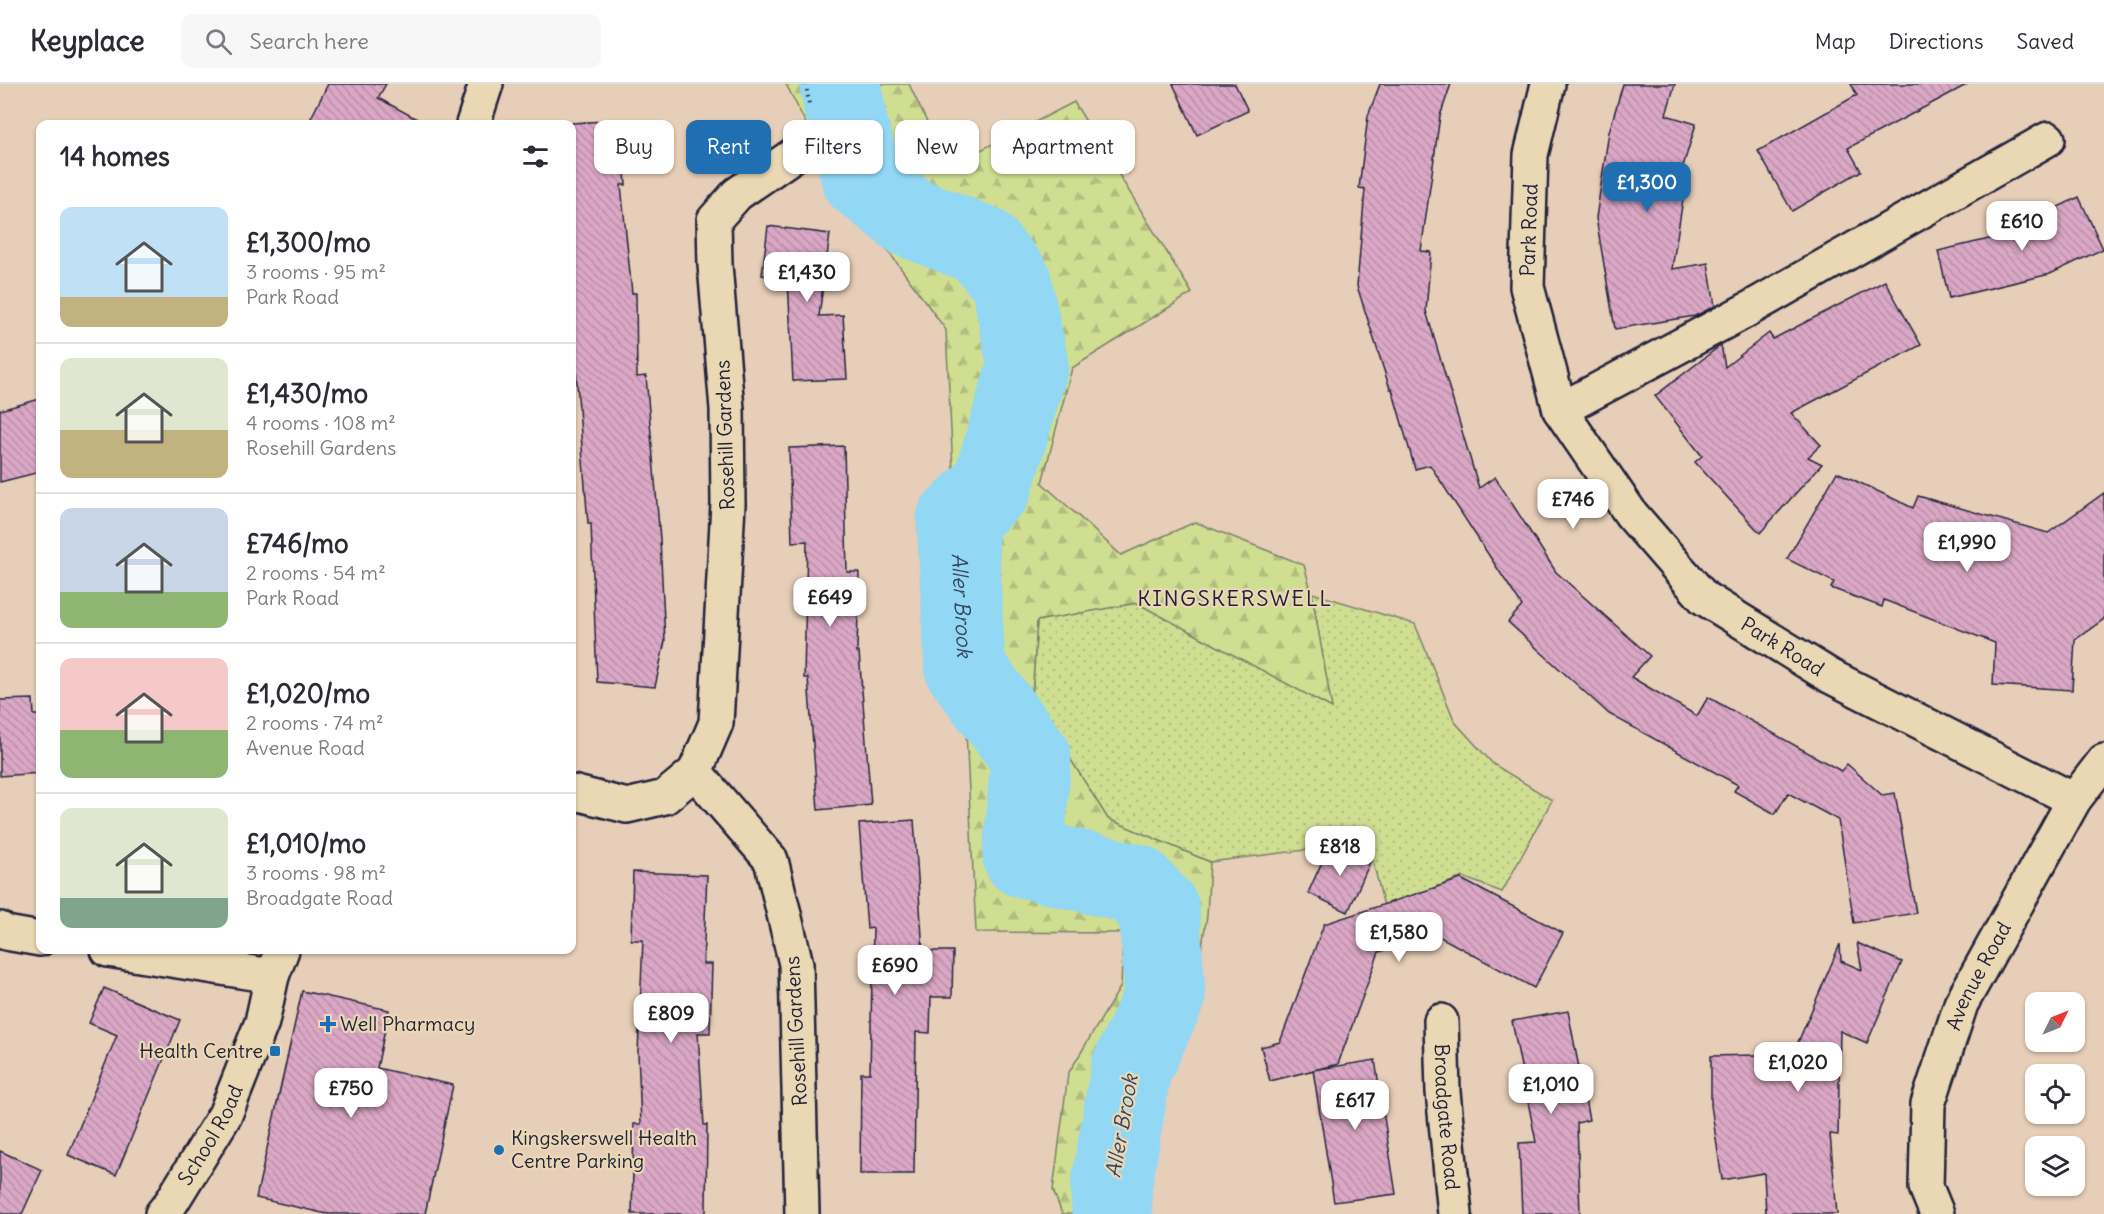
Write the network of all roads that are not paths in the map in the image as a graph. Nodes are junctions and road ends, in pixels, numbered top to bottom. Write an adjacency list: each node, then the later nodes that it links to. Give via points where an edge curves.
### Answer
1 (486, 84): 3 (street)
2 (1548, 84): 6 (street, Park Road, via 1531,155 1527,287)
3 (474, 120)
4 (2048, 138): 6 (street, via 1747,310)
5 (783, 162): 8 (street, Rosehill Gardens, via 736,194 714,220 714,265 727,409 728,504 716,723)
6 (1560, 410): 10 (street, Park Road, via 1631,514 1704,598 1830,676)
7 (2104, 761): 10 (street, Avenue Road)
8 (695, 772): 9 (street, Rosehill Gardens, via 665,797 627,806); 17 (street, Rosehill Gardens, via 771,860 796,964)
9 (576, 793)
10 (2074, 800): 19 (street, Avenue Road, via 1961,1004 1928,1104 1926,1187)
11 (0, 929): 12 (street)
12 (36, 938)
13 (160, 954): 14 (street)
14 (277, 963): 16 (street, School Road, via 262,1023 225,1115)
15 (1442, 1021): 18 (street, Broadgate Road, via 1443,1092)
16 (175, 1210)
17 (802, 1214)
18 (1455, 1214)
19 (1936, 1214)

